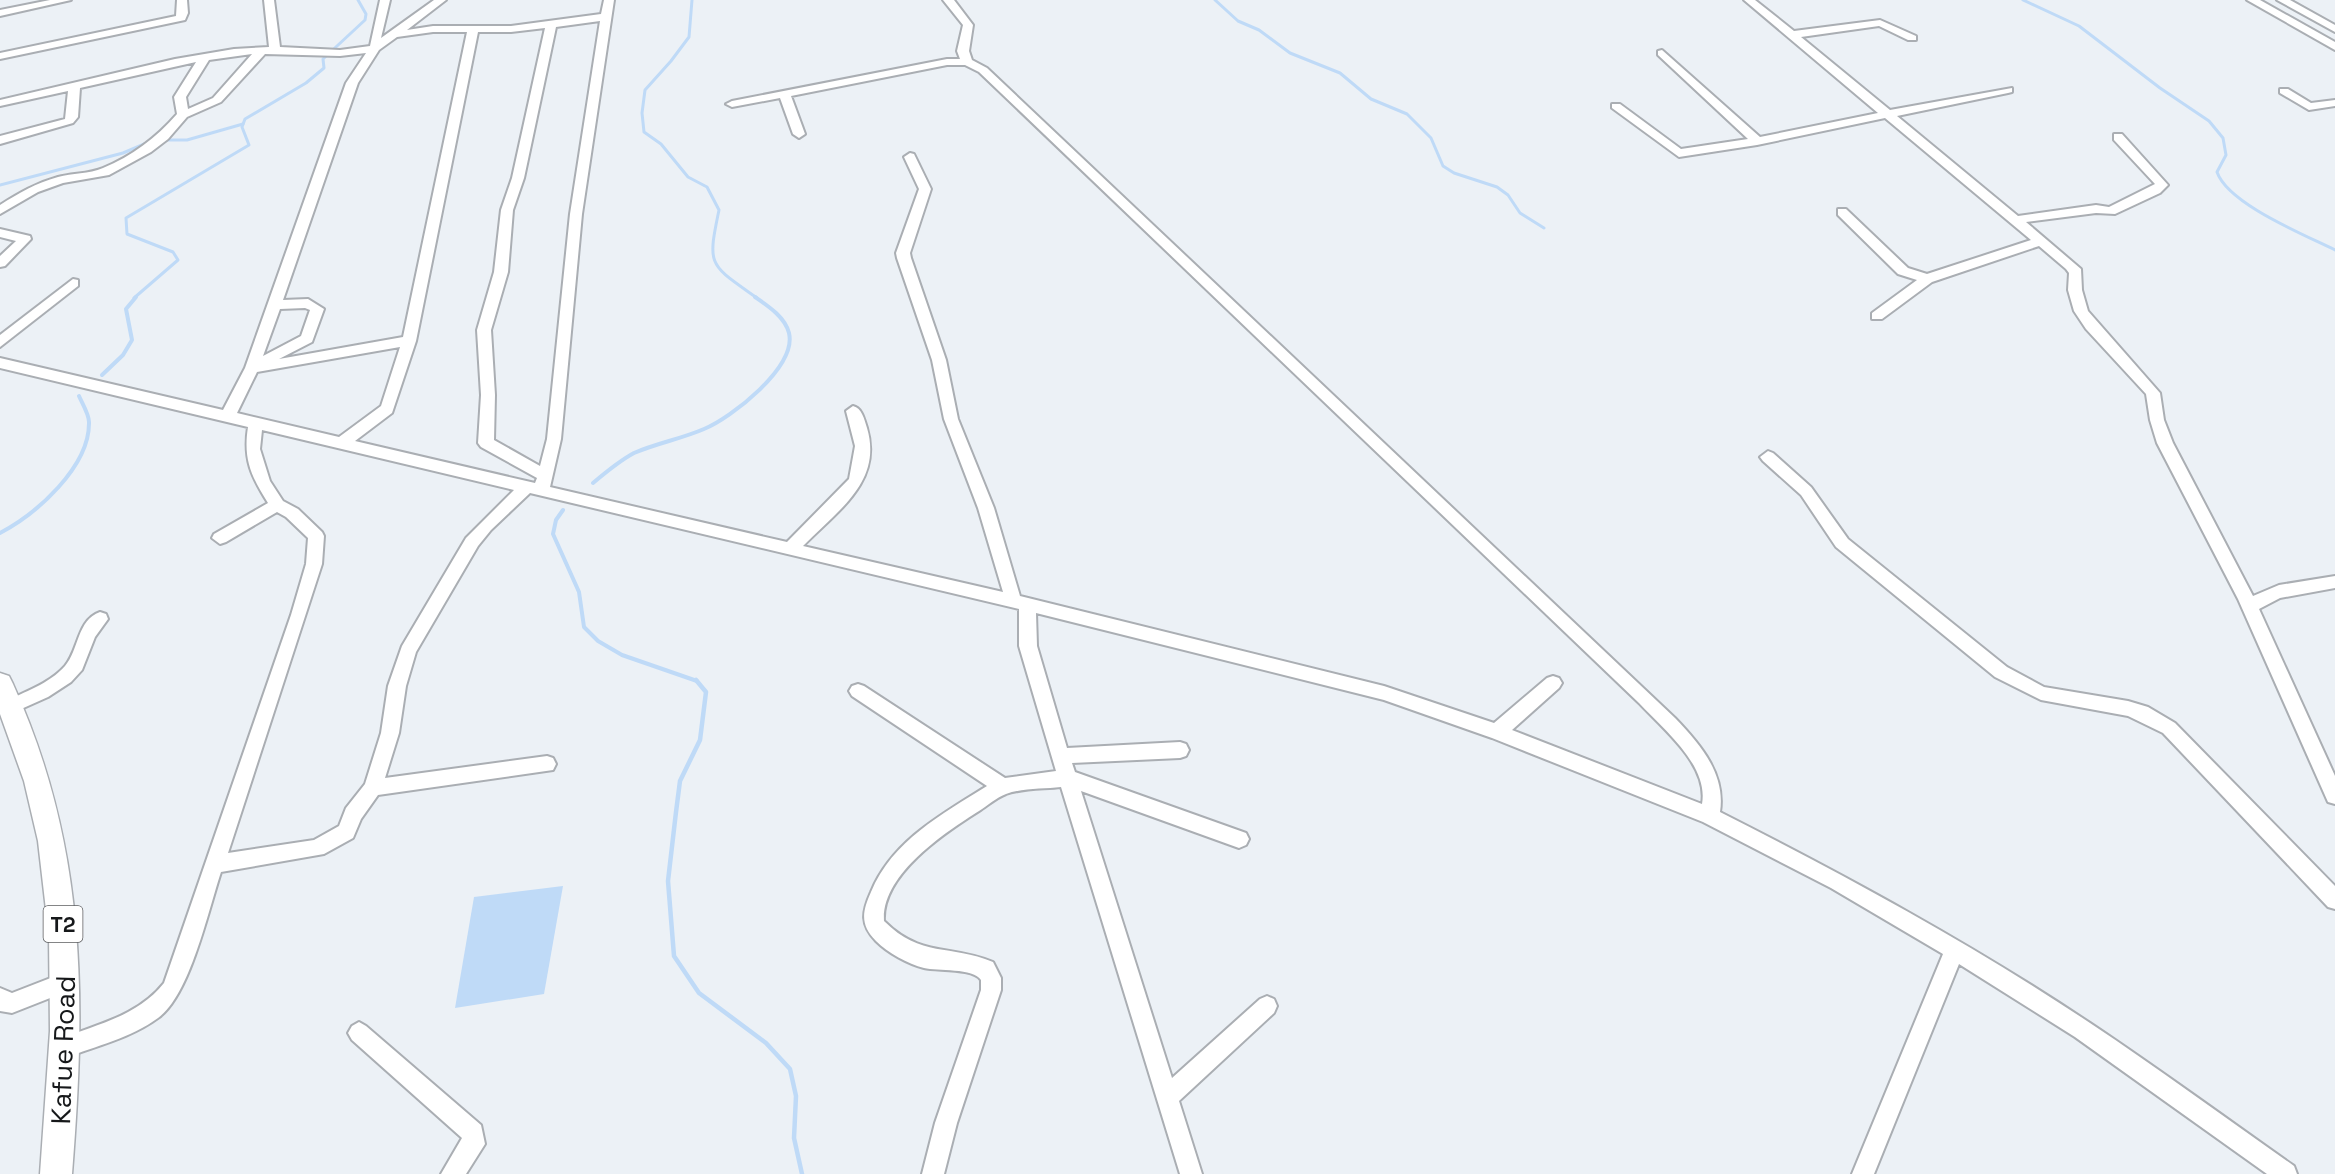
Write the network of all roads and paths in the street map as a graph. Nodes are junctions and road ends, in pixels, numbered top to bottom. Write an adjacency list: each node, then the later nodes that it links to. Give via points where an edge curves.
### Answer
1 (66, 0): 11 (street)
2 (182, 0): 23 (street, via 181,18)
3 (269, 0): 21 (street)
4 (385, 0): 20 (street)
5 (441, 0): 16 (street)
6 (609, 0): 12 (street)
7 (948, 0): 25 (street, via 968,25 963,51)
8 (1749, 0): 17 (street)
9 (2252, 0): 19 (street)
10 (2283, 0): 15 (street)
11 (0, 13)
12 (607, 17): 13 (street); 60 (street, via 576,214 554,439)
13 (552, 26): 14 (street); 60 (street, via 518,178 507,210 501,272 483,337 488,395 486,443)
14 (473, 29): 16 (street, via 433,29); 51 (street)
15 (2335, 29)
16 (395, 35): 20 (street)
17 (1792, 35): 18 (street, via 1880,23); 35 (street)
18 (1912, 38)
19 (2335, 47)
20 (375, 48): 21 (street, via 312,55); 49 (street, via 341,108)
21 (269, 49): 24 (street); 34 (street, via 216,100)
22 (1662, 53): 39 (street)
23 (0, 56)
24 (204, 58): 26 (street); 34 (street, via 180,97)
25 (967, 62): 29 (street, via 947,62); 79 (street, via 983,70 1036,118 1438,504 1614,667 1698,758 1713,792)
26 (74, 87): 30 (street); 38 (street, via 69,121)
27 (2008, 90): 35 (street)
28 (2284, 91): 31 (street, via 2309,107)
29 (784, 94): 32 (street); 36 (street)
30 (0, 103)
31 (2335, 103)
32 (732, 104)
33 (1616, 106): 39 (street, via 1679,153)
34 (183, 115): 41 (street, via 164,136 114,168 48,184)
35 (1887, 115): 39 (street); 43 (street)
36 (799, 134)
37 (2118, 137): 43 (street, via 2162,185 2111,211 2096,209)
38 (0, 140)
39 (1757, 141)
40 (910, 158): 65 (street, via 925,189 904,258 939,360 951,419)
41 (0, 210)
42 (1842, 212): 47 (street, via 1903,271)
43 (2015, 220): 45 (street)
44 (0, 233): 46 (street, via 25,239)
45 (2041, 241): 47 (street); 66 (street, via 2072,266 2081,311 2153,393 2165,443)
46 (0, 263)
47 (1927, 279): 50 (street)
48 (73, 283): 52 (street)
49 (272, 304): 54 (street); 54 (street, via 308,303 317,309 307,339)
50 (1877, 316)
51 (409, 341): 54 (street); 58 (street, via 387,409)
52 (0, 342)
53 (0, 363): 56 (street)
54 (257, 367): 56 (street)
55 (854, 411): 63 (street, via 864,448 856,482)
56 (228, 416): 57 (street)
57 (256, 424): 58 (street); 61 (street, via 252,449 256,466)
58 (341, 444): 60 (street)
59 (1768, 457): 82 (street, via 1806,490 1842,543 2001,672 2029,689 2055,697 2136,708 2155,717)
60 (537, 485): 63 (street); 77 (street, via 485,526 472,542 408,651)
61 (278, 505): 62 (street); 81 (street, via 316,536 314,564)
62 (220, 538)
63 (790, 549): 65 (street)
64 (2335, 582): 66 (street, via 2274,593)
65 (1021, 604): 71 (street, via 1384,693); 73 (street, via 1032,663)
66 (2250, 607): 78 (street)
67 (100, 619): 70 (street, via 86,635 71,671 57,682)
68 (1553, 683): 71 (street)
69 (858, 691): 76 (street)
70 (5, 696): 84 (highway, Kafue Road / T2, via 41,794 56,870)
71 (1497, 732): 79 (street)
72 (1180, 750): 73 (street)
73 (1059, 756): 75 (street)
74 (547, 764): 77 (street)
75 (1068, 778): 76 (street); 80 (street); 89 (street)
76 (1003, 786): 92 (street, via 916,845 885,882 873,909 874,925 892,943 924,958 974,964 986,969 991,978 991,990)
77 (373, 788): 81 (street, via 353,814 346,832 336,839 317,848)
78 (2335, 796)
79 (1710, 816): 83 (street, via 1838,882)
80 (1239, 839)
81 (216, 864): 88 (street, via 164,1002 149,1014)
82 (2335, 900)
83 (1955, 950): 94 (street); 95 (street, via 2082,1030)
84 (66, 982): 85 (street, via 12,1003); 88 (highway, Kafue Road / T2)
85 (0, 998)
86 (1267, 1006): 89 (street)
87 (358, 1033): 91 (street, via 473,1133 474,1144)
88 (65, 1047): 90 (highway, Kafue Road / T2)
89 (1168, 1096): 93 (street)
90 (56, 1174)
91 (452, 1174)
92 (933, 1174)
93 (1191, 1174)
94 (1863, 1174)
95 (2286, 1174)

